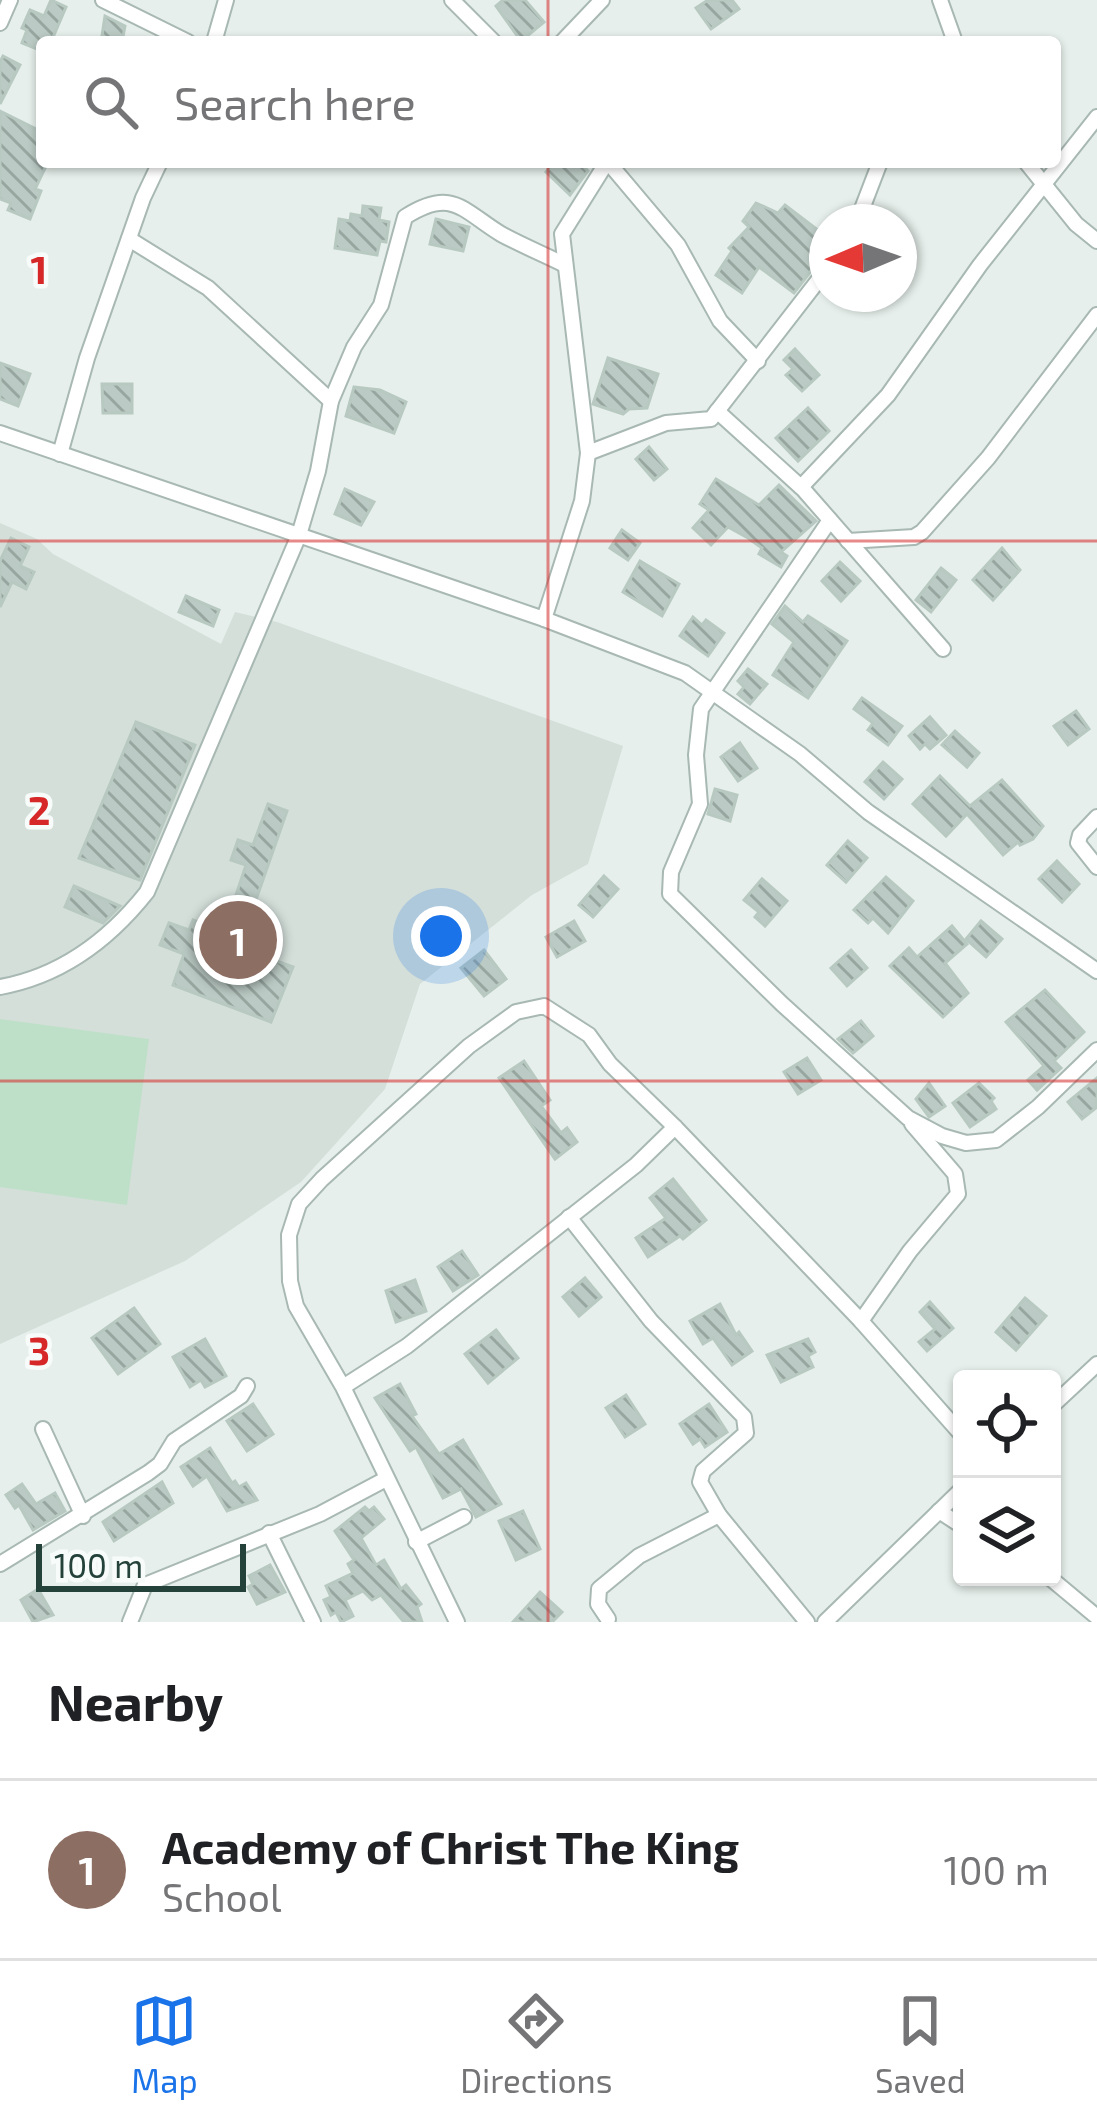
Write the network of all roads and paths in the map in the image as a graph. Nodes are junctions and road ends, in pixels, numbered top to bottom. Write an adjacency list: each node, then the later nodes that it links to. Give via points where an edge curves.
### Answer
1 (10, 0): 7 (street)
2 (103, 0): 8 (street)
3 (226, 0): 9 (street)
4 (452, 0): 10 (street)
5 (602, 0): 11 (street)
6 (940, 0): 12 (street)
7 (0, 23)
8 (176, 36)
9 (216, 36)
10 (488, 36)
11 (568, 36)
12 (953, 36)
13 (1097, 117): 14 (street)
14 (1061, 165)
15 (158, 168): 23 (street)
16 (604, 168): 25 (street, via 562,234)
17 (613, 168): 28 (street, via 678,244 720,321)
18 (878, 168): 22 (street)
19 (1031, 168): 21 (street)
20 (1059, 168): 21 (street)
21 (1045, 187): 24 (street); 34 (street, via 888,395)
22 (864, 204)
23 (129, 239): 29 (street, via 208,288); 33 (street)
24 (1097, 241)
25 (563, 264): 29 (street, via 464,206 442,202 413,212 402,221 377,314); 32 (street)
26 (809, 293): 28 (street)
27 (1097, 315): 37 (street, via 918,535)
28 (758, 362): 30 (street)
29 (331, 401): 36 (street)
30 (717, 411): 32 (street); 34 (street)
31 (0, 433): 33 (street)
32 (588, 453): 38 (street, via 582,501)
33 (60, 454): 36 (street)
34 (801, 487): 35 (street)
35 (830, 520): 37 (street); 40 (street)
36 (299, 535): 38 (street); 44 (street, via 147,892 89,949)
37 (848, 541): 39 (street)
38 (544, 619): 40 (street)
39 (943, 649)
40 (713, 690): 43 (street, via 868,812); 46 (street, via 697,728 700,804 670,893)
41 (1097, 818): 42 (street, via 1078,843)
42 (1097, 867)
43 (1097, 970)
44 (0, 987)
45 (1097, 1050): 46 (street, via 996,1140 966,1143)
46 (908, 1118): 49 (street, via 955,1174 958,1194)
47 (675, 1127): 48 (street); 49 (street); 52 (street, via 589,1035 544,1006 516,1012 469,1046 299,1204 289,1235 296,1306)
48 (569, 1216): 52 (street); 59 (street, via 651,1321 744,1417 746,1433 700,1482)
49 (861, 1321): 54 (street)
50 (1097, 1364): 53 (street)
51 (247, 1385): 60 (street, via 174,1441 160,1464)
52 (344, 1387): 56 (street)
53 (1061, 1398)
54 (953, 1425)
55 (43, 1429): 60 (street)
56 (386, 1479): 63 (street); 64 (street)
57 (953, 1497): 58 (street)
58 (938, 1511): 62 (street); 69 (street)
59 (719, 1515): 68 (street, via 639,1556 599,1589); 73 (street)
60 (83, 1516): 65 (street)
61 (464, 1516): 64 (street)
62 (953, 1520)
63 (269, 1533): 70 (street, via 145,1585); 71 (street)
64 (416, 1542): 72 (street)
65 (0, 1564)
66 (1060, 1586): 67 (street)
67 (1097, 1617)
68 (608, 1618)
69 (834, 1619)
70 (130, 1622)
71 (313, 1622)
72 (457, 1622)
73 (807, 1622)

